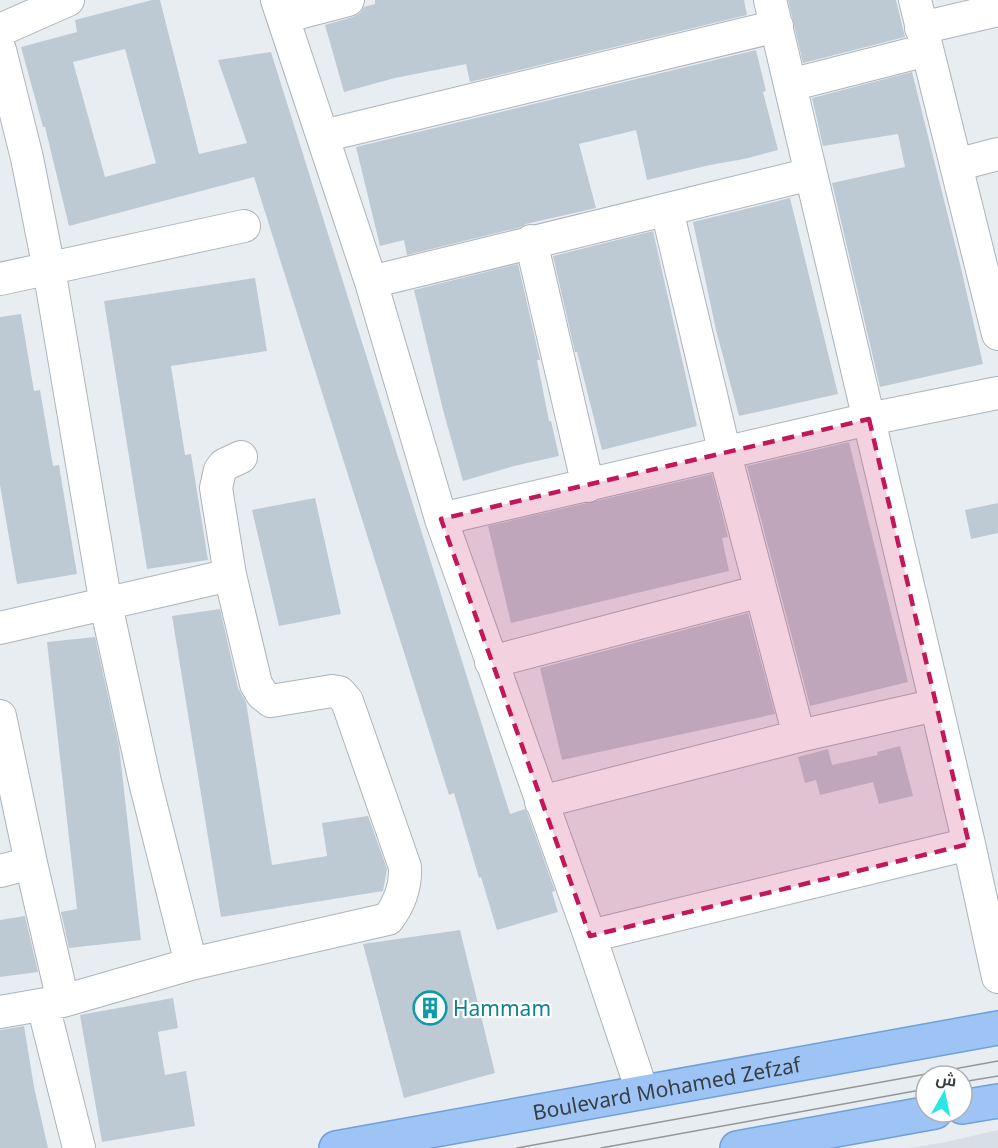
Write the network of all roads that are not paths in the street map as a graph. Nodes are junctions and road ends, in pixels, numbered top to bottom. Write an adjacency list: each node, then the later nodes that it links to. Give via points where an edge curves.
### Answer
1 (68, 0): 7 (street)
2 (348, 0): 3 (street)
3 (280, 8): 10 (street)
4 (998, 10): 6 (street)
5 (773, 13): 9 (street); 10 (street)
6 (921, 26): 9 (street); 12 (street)
7 (0, 30)
8 (0, 50): 17 (street)
9 (790, 85): 13 (street)
10 (322, 136): 19 (street)
11 (998, 154): 12 (street)
12 (956, 165): 20 (street)
13 (811, 174): 14 (street); 23 (street)
14 (667, 210): 16 (street); 24 (street)
15 (244, 226): 17 (street)
16 (531, 242): 19 (street); 26 (street)
17 (49, 268): 18 (street); 30 (street)
18 (0, 279)
19 (371, 282): 27 (street)
20 (993, 298): 21 (street)
21 (998, 334)
22 (998, 393): 23 (street)
23 (868, 419): 24 (street); 33 (street)
24 (725, 454): 26 (street); 29 (street)
25 (241, 457): 28 (street, via 224,465 216,482)
26 (588, 486): 27 (street)
27 (441, 519): 32 (street)
28 (230, 575): 30 (street); 41 (street, via 256,684 262,694 280,700 332,691 347,700 405,867 405,880 397,908 388,919)
29 (761, 591): 32 (street); 35 (street)
30 (106, 605): 31 (street); 41 (street)
31 (0, 628)
32 (491, 662): 36 (street)
33 (936, 705): 35 (street); 37 (street)
34 (0, 716): 38 (street)
35 (799, 736): 36 (street)
36 (541, 802): 40 (street)
37 (969, 844): 40 (street); 42 (street)
38 (31, 864): 39 (street); 43 (street)
39 (0, 871)
40 (590, 936): 46 (street)
41 (190, 964): 43 (street)
42 (998, 977)
43 (53, 1003): 44 (street); 48 (street)
44 (0, 1012)
45 (998, 1028): 46 (main road, Boulevard Mohamed Zefzaf)
46 (642, 1091): 49 (main road, Boulevard Mohamed Zefzaf)
47 (914, 1116): 50 (main road)
48 (79, 1148)
49 (336, 1148)
50 (737, 1148)

